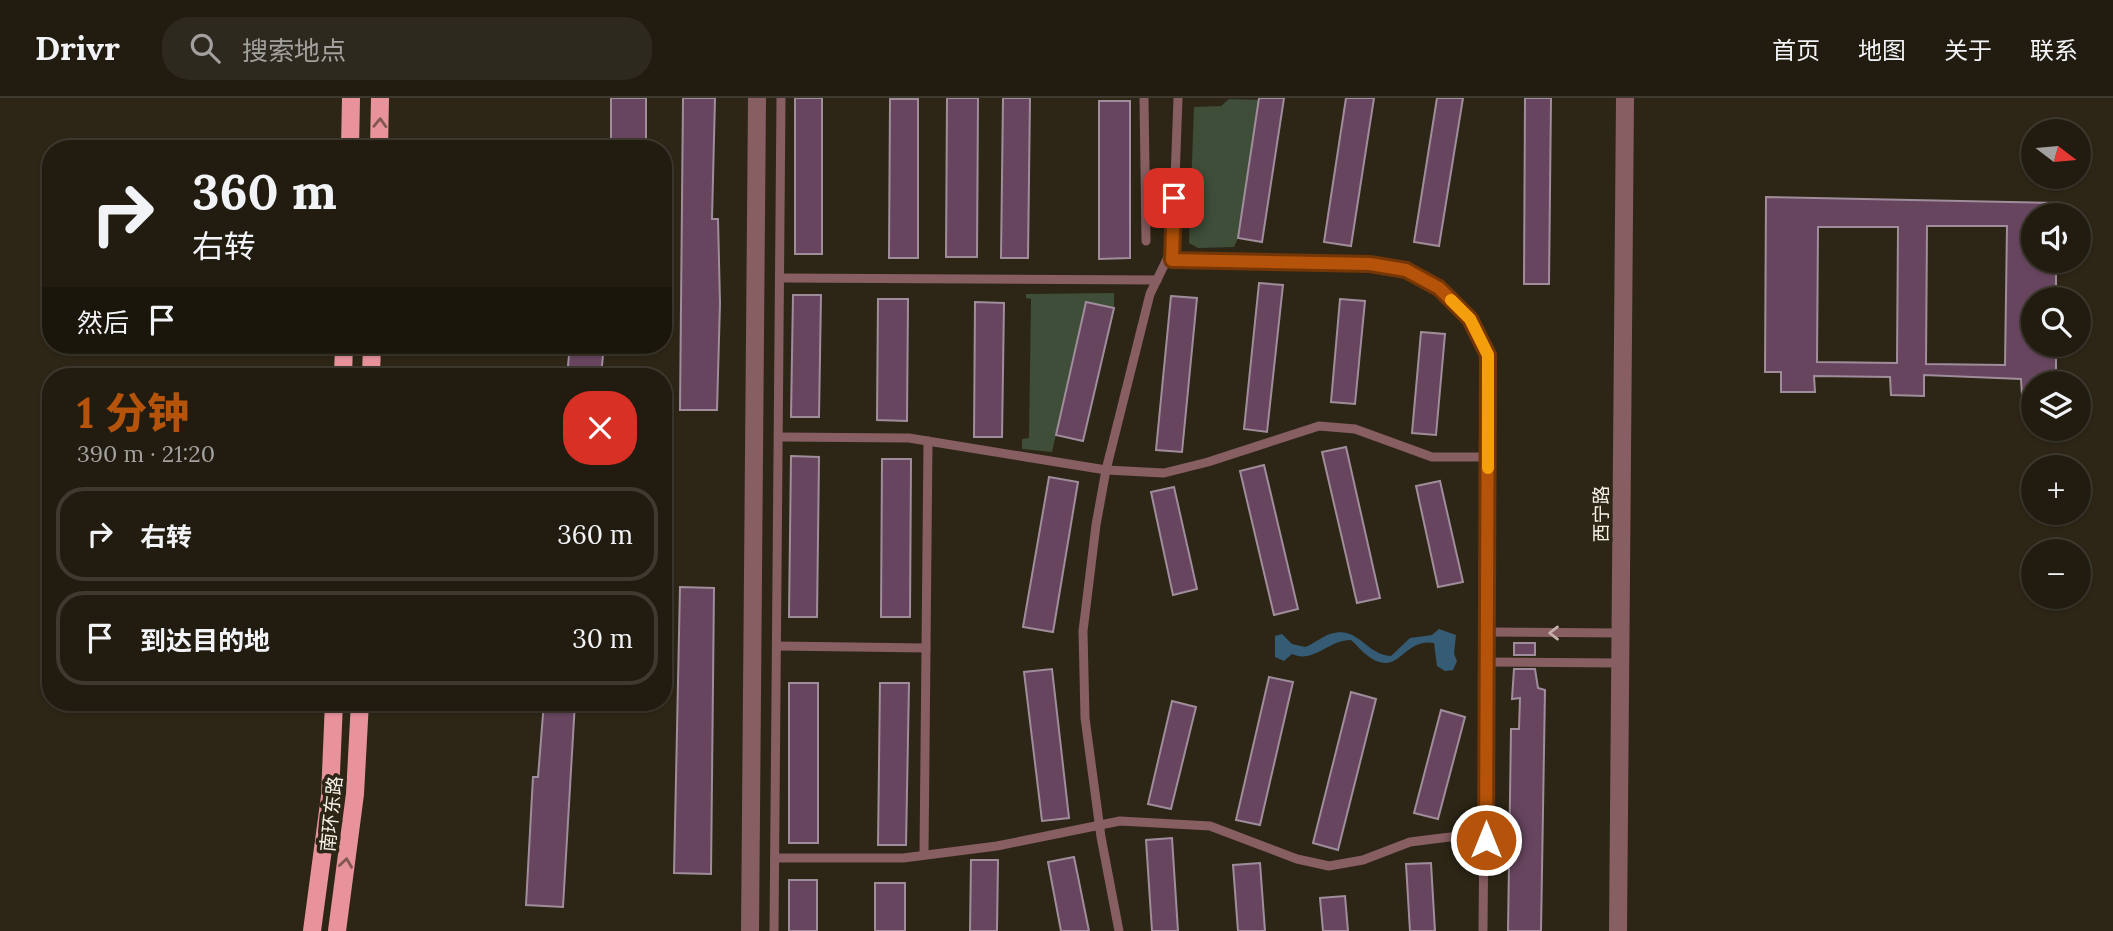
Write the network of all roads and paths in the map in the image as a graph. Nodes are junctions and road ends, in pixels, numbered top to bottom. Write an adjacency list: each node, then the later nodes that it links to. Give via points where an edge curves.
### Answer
1 (351, 98): 8 (main road)
2 (380, 98): 9 (main road, one-way to 2)
3 (757, 98): 32 (street)
4 (782, 98): 12 (lane)
5 (1144, 98): 10 (lane)
6 (1178, 98): 11 (lane)
7 (1625, 98): 19 (street, 西宁路)
8 (350, 140)
9 (379, 140)
10 (1146, 241)
11 (1173, 248): 13 (lane); 16 (lane, via 1172,260 1370,264 1406,270 1439,288 1470,319 1488,355)
12 (782, 278): 13 (lane); 14 (lane)
13 (1157, 280): 17 (lane)
14 (780, 437): 15 (lane); 20 (lane)
15 (928, 441): 17 (lane); 21 (lane)
16 (1488, 457): 17 (lane, via 1432,457 1355,429 1319,426 1164,473); 18 (lane)
17 (1106, 470): 26 (lane, via 1083,631 1084,718)
18 (1487, 632): 19 (lane, one-way to 18); 22 (lane)
19 (1621, 633): 23 (street, 西宁路)
20 (778, 646): 21 (lane); 29 (lane)
21 (926, 648): 28 (lane)
22 (1487, 662): 23 (lane); 27 (lane)
23 (1620, 663): 36 (street, 西宁路)
24 (334, 711): 30 (main road, 南环东路, via 330,796)
25 (360, 711): 31 (main road, 南环东路, one-way to 25, via 355,794)
26 (1099, 827): 27 (lane, via 1120,821 1210,826 1297,859 1329,866 1363,860 1410,842 1450,837); 28 (lane); 34 (lane)
27 (1486, 840): 35 (lane)
28 (924, 855): 29 (lane)
29 (775, 858): 33 (lane)
30 (312, 931)
31 (337, 931)
32 (750, 931)
33 (774, 931)
34 (1119, 931)
35 (1483, 931)
36 (1618, 931)

